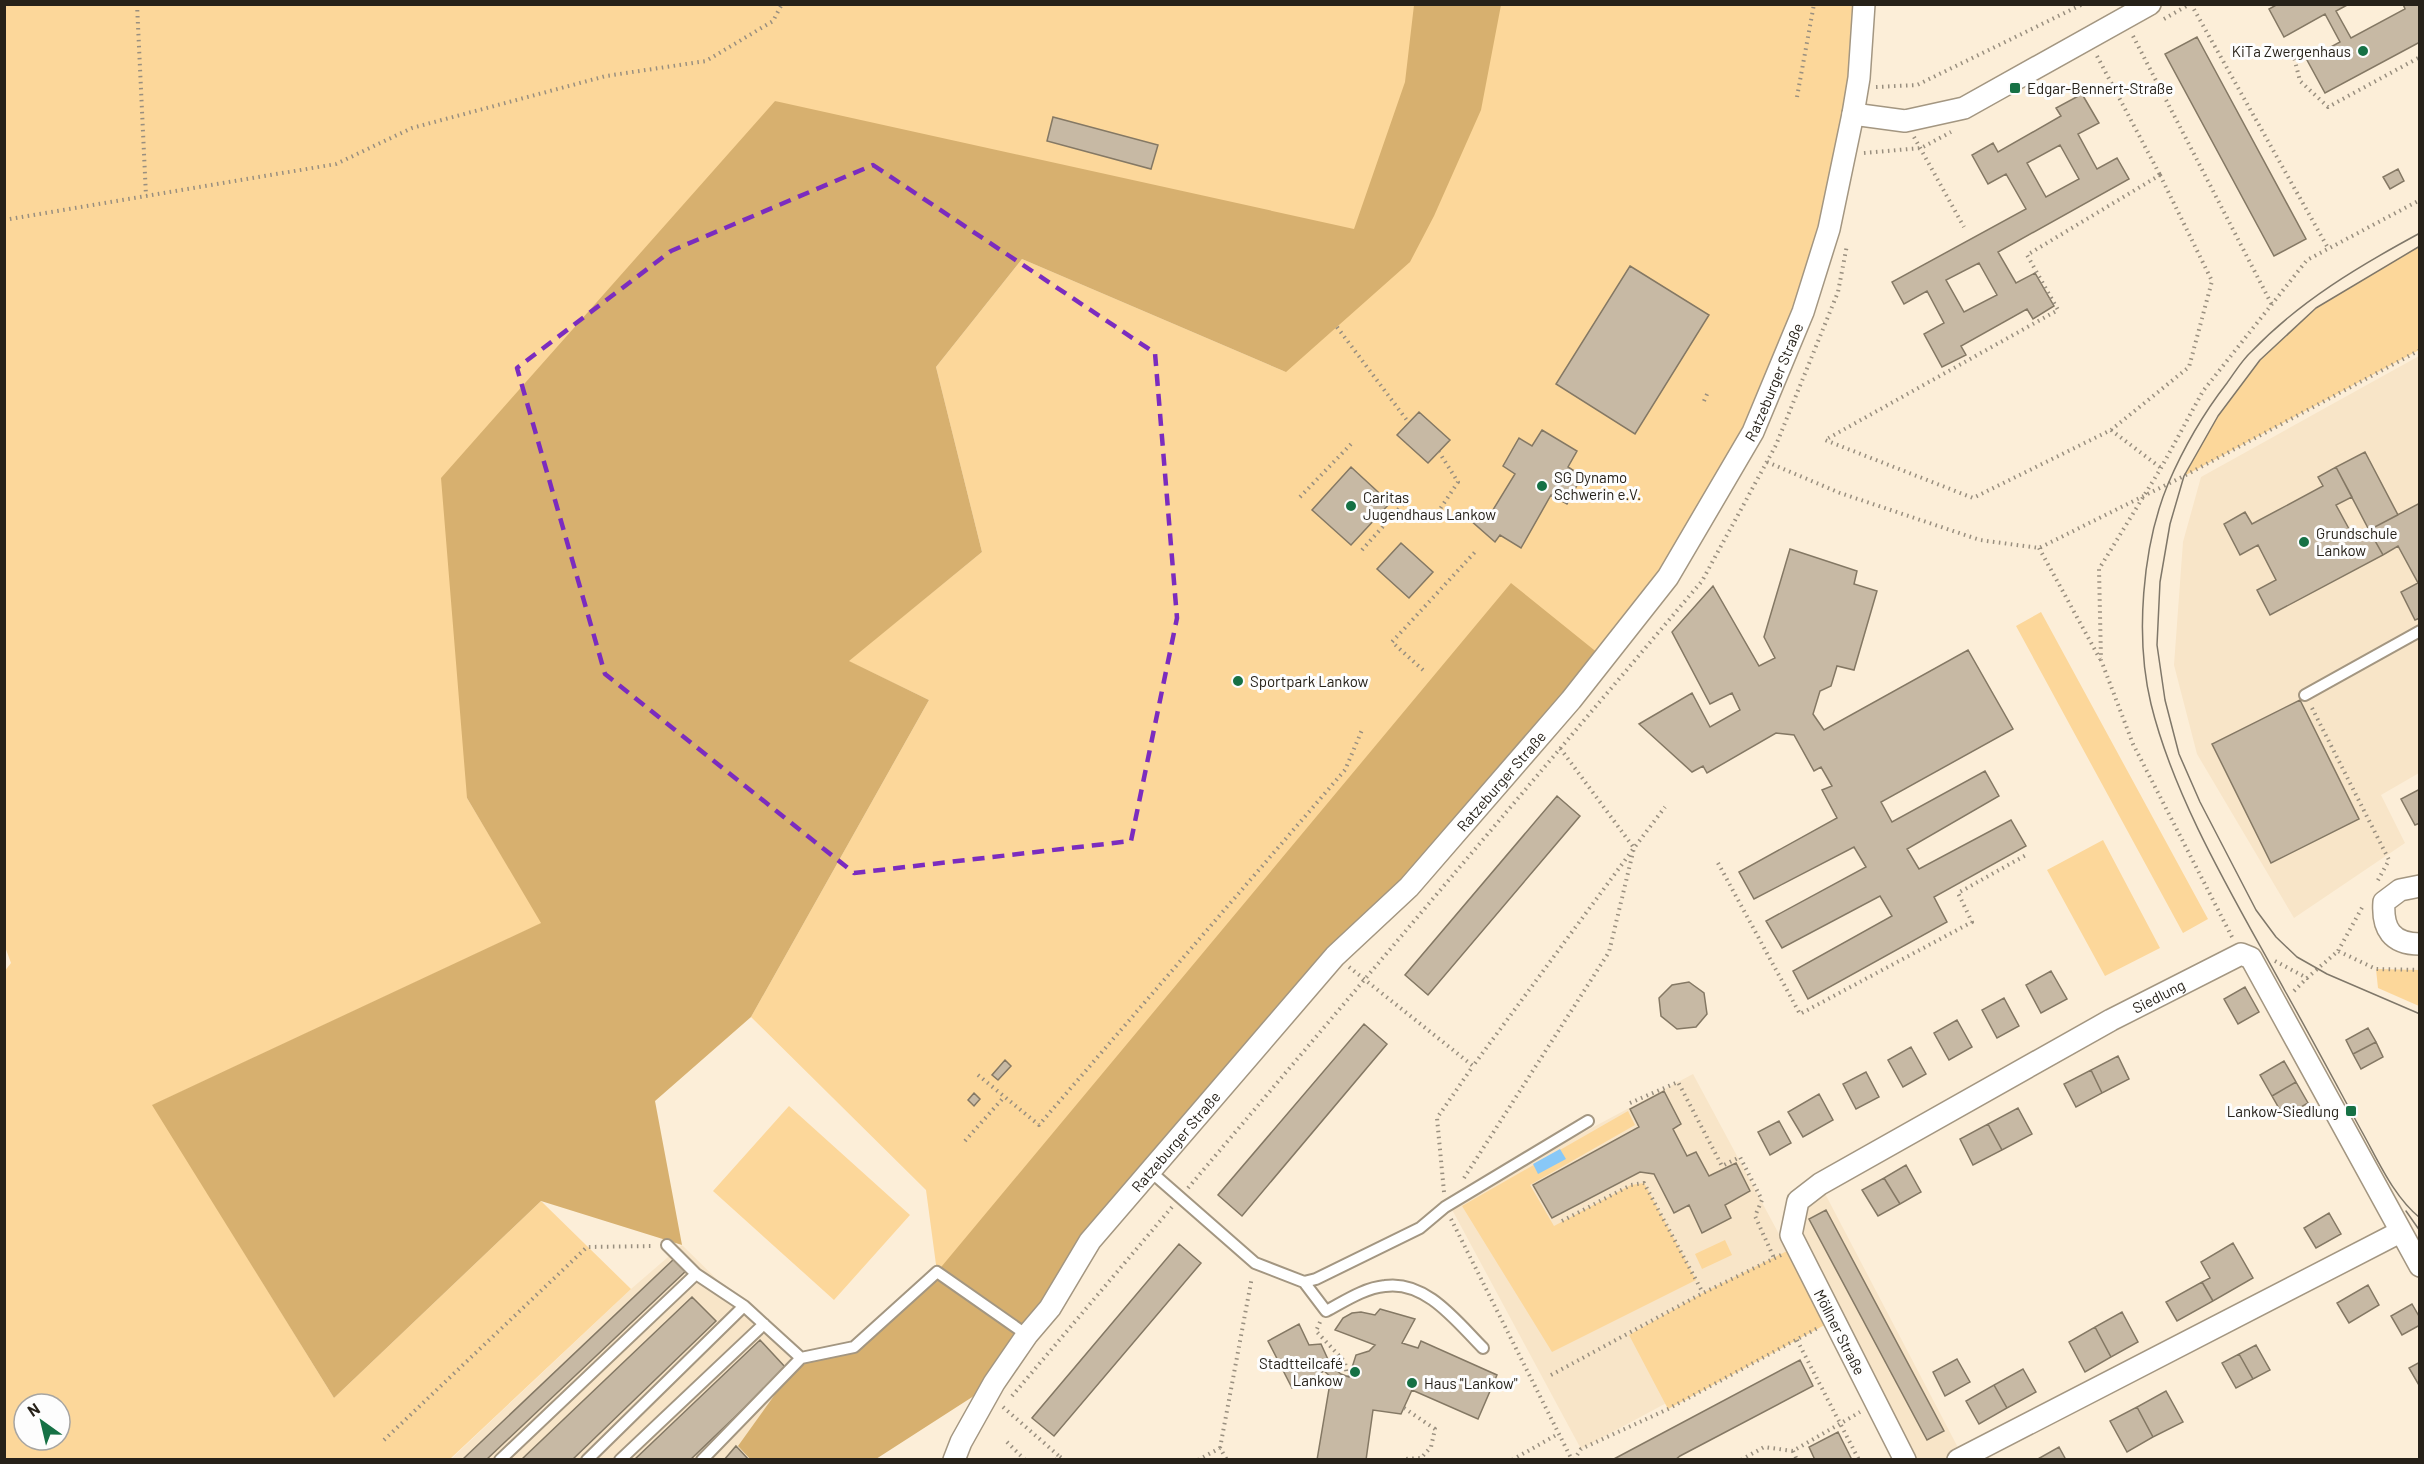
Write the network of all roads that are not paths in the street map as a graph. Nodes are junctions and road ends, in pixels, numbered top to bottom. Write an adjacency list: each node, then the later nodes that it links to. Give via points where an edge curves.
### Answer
1 (1864, 4): 3 (street, Ratzeburger Straße)
2 (2147, 5): 3 (street, via 1964,108 1905,121)
3 (1853, 114): 9 (street, Ratzeburger Straße, via 1829,229 1803,312 1753,432 1668,577 1571,700 1409,887 1335,956)
4 (2420, 631): 5 (lane)
5 (2305, 695)
6 (2420, 886): 7 (street, via 2400,890 2384,902 2383,917 2390,933 2403,944)
7 (2420, 944)
8 (1588, 1121): 15 (lane, via 1445,1207 1420,1228 1316,1280)
9 (1150, 1171): 15 (lane, via 1255,1263); 18 (street, Ratzeburger Straße, via 1090,1241 1050,1308)
10 (1798, 1201): 11 (street, Siedlung, via 1820,1184 2101,1026 2241,954 2251,958); 26 (street, Möllner Straße, via 1791,1234)
11 (2400, 1232): 13 (street); 27 (street)
12 (667, 1245): 14 (lane)
13 (2420, 1266)
14 (696, 1274): 16 (lane); 21 (lane)
15 (1304, 1282): 19 (lane, via 1326,1311 1359,1293 1386,1286 1410,1286 1444,1308)
16 (744, 1306): 17 (lane); 22 (lane)
17 (764, 1324): 20 (lane); 23 (lane)
18 (1027, 1335): 20 (lane, via 937,1272 854,1347); 25 (street, Ratzeburger Straße, via 994,1383)
19 (1483, 1348)
20 (801, 1358): 24 (lane)
21 (500, 1460)
22 (587, 1460)
23 (620, 1460)
24 (702, 1460)
25 (954, 1460)
26 (1905, 1460)
27 (1958, 1460)

